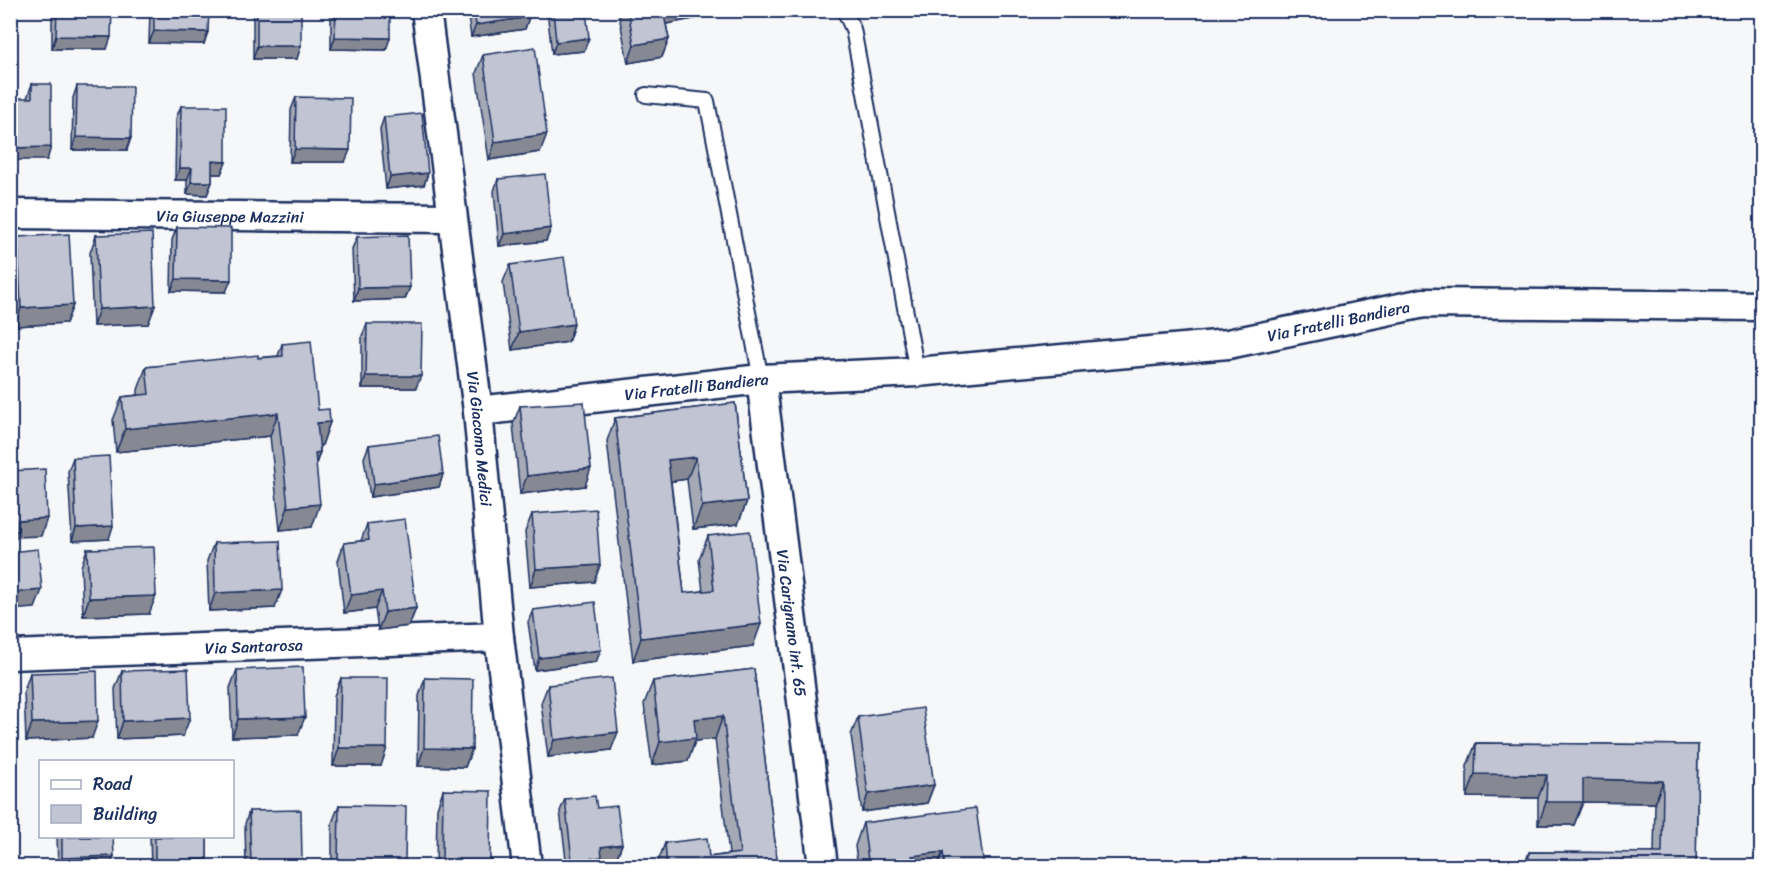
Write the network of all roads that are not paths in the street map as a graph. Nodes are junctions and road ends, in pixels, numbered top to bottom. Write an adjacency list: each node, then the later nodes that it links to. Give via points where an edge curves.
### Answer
1 (426, 10): 5 (street, Via Giacomo Medici)
2 (844, 10): 7 (lane, via 853,28)
3 (646, 95): 8 (lane, via 707,101)
4 (10, 214): 5 (street, Via Giuseppe Mazzini)
5 (451, 218): 9 (street, Via Giacomo Medici)
6 (1761, 306): 7 (street, Via Fratelli Bandiera, via 1424,303 1228,345)
7 (916, 372): 8 (street, Via Fratelli Bandiera)
8 (761, 379): 9 (street, Via Fratelli Bandiera); 13 (street, Via Carignano int. 65)
9 (478, 411): 10 (street, Via Giacomo Medici)
10 (499, 637): 11 (street, Via Santarosa); 12 (street, Via Giacomo Medici)
11 (10, 655)
12 (527, 867)
13 (823, 867)

